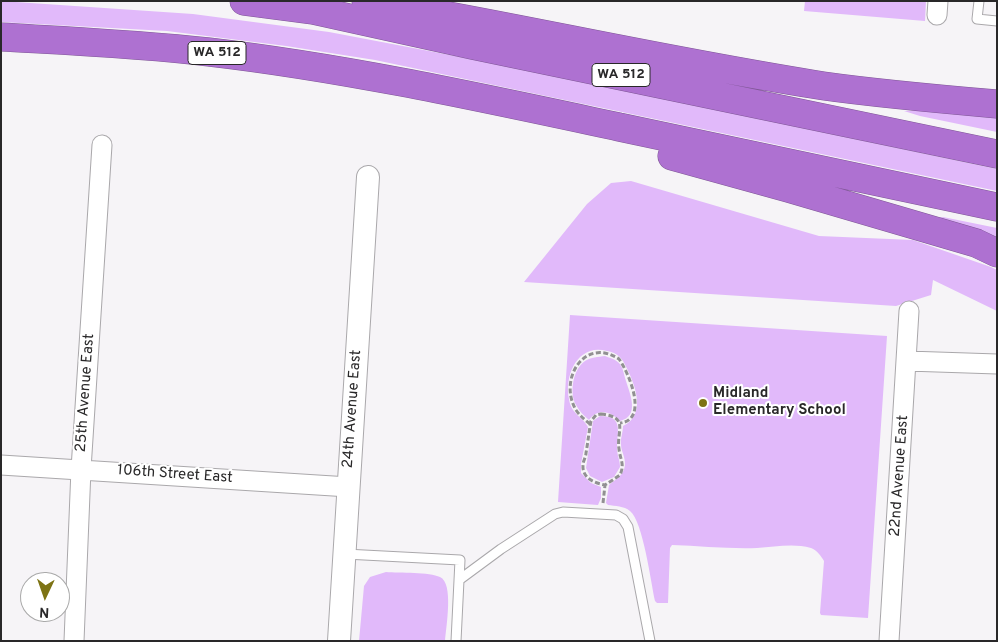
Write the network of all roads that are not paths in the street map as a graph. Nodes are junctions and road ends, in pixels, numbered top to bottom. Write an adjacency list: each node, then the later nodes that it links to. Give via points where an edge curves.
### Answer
1 (244, 1): 9 (highway, WA 512, via 313,10)
2 (366, 1): 7 (highway, via 825,86)
3 (978, 1): 4 (lane, via 977,19)
4 (997, 21)
5 (1, 37): 6 (highway, WA 512, via 211,52)
6 (431, 86): 11 (highway, WA 512); 12 (highway, via 976,243)
7 (997, 104)
8 (102, 145): 17 (street, 25th Avenue East)
9 (997, 154)
10 (368, 177): 18 (street, 24th Avenue East)
11 (997, 207)
12 (997, 253)
13 (910, 311): 14 (street, 22nd Avenue East)
14 (907, 361): 15 (street); 25 (street, 22nd Avenue East)
15 (997, 364)
16 (1, 465): 17 (street, 106th Street East)
17 (81, 469): 18 (street, 106th Street East); 21 (street, 25th Avenue East)
18 (349, 487): 19 (street, 24th Avenue East)
19 (344, 554): 20 (lane, via 460,560); 22 (street, 24th Avenue East)
20 (459, 580): 23 (lane); 24 (lane, via 501,548 555,514 616,515 624,519 628,527)
21 (74, 641)
22 (339, 641)
23 (456, 641)
24 (650, 641)
25 (889, 641)

